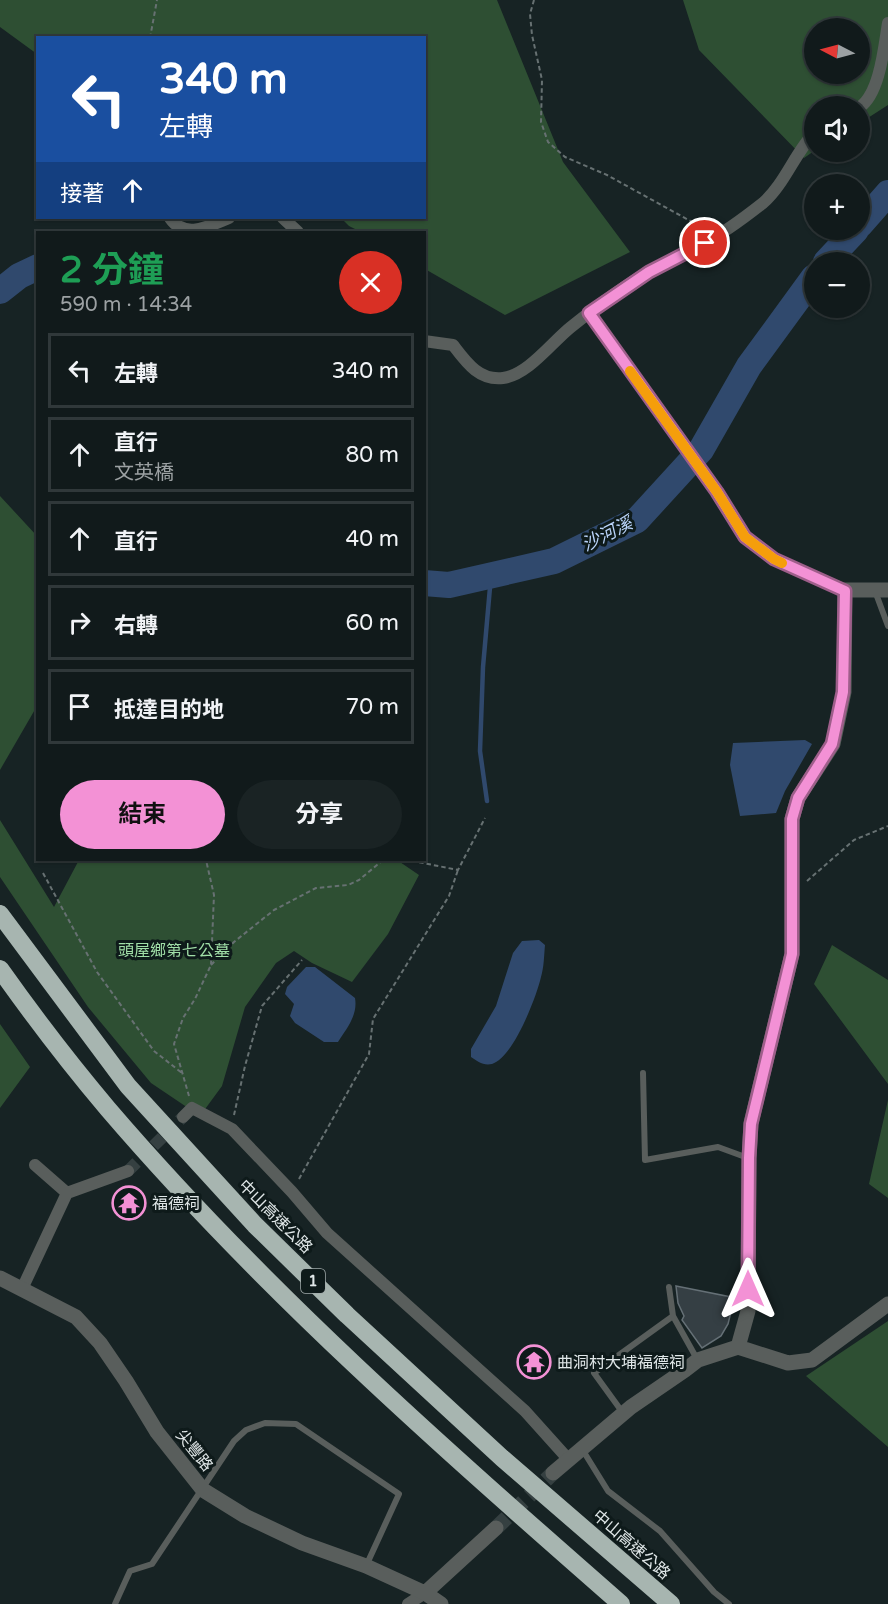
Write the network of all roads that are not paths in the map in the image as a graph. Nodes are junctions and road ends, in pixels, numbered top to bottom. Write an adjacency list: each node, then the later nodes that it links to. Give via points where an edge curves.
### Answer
1 (888, 23): 2 (street)
2 (870, 96)
3 (804, 147): 8 (street, via 766,200 742,220 649,272)
4 (171, 219): 5 (street, via 186,230 199,230)
5 (226, 219)
6 (284, 219): 7 (street)
7 (297, 231)
8 (589, 313): 9 (street, via 512,377 488,378 468,365 453,345); 11 (street, via 745,537 774,559)
9 (426, 341)
10 (882, 590): 11 (street); 12 (lane)
11 (845, 591): 17 (street, via 843,692 832,744 798,798 792,819 792,954 751,1124)
12 (888, 626)
13 (0, 914): 40 (highway, 中山高速公路 / 1, via 128,1086 255,1224 502,1458)
14 (0, 969): 39 (highway, 1, via 107,1108 234,1247 446,1449)
15 (644, 1073): 17 (lane, via 645,1160 718,1148)
16 (183, 1118): 30 (street, via 192,1108 232,1130 327,1233 525,1411)
17 (749, 1158): 26 (street, via 748,1311)
18 (35, 1165): 20 (street)
19 (128, 1172): 20 (street)
20 (67, 1193): 23 (street)
21 (0, 1278): 23 (street, 尖豐路)
22 (669, 1287): 25 (lane)
23 (22, 1289): 32 (street, 尖豐路, via 76,1317 100,1343 157,1432)
24 (888, 1304): 26 (street, via 812,1360 788,1363)
25 (673, 1316): 27 (lane); 28 (lane, via 594,1373)
26 (738, 1347): 27 (street)
27 (698, 1360): 28 (street)
28 (623, 1414): 29 (street)
29 (582, 1448): 30 (street); 41 (lane, via 608,1491 660,1531)
30 (569, 1460): 31 (street)
31 (553, 1473)
32 (203, 1490): 34 (street, 尖豐路, via 245,1516 302,1543); 34 (lane, via 234,1441 246,1430 264,1423 296,1424 399,1494); 36 (lane, via 152,1564 130,1571)
33 (496, 1528): 35 (street)
34 (366, 1566): 35 (street, 尖豐路)
35 (425, 1593): 37 (street); 38 (street, 尖豐路)
36 (115, 1604)
37 (408, 1604)
38 (441, 1604)
39 (621, 1604)
40 (671, 1604)
41 (729, 1604)

